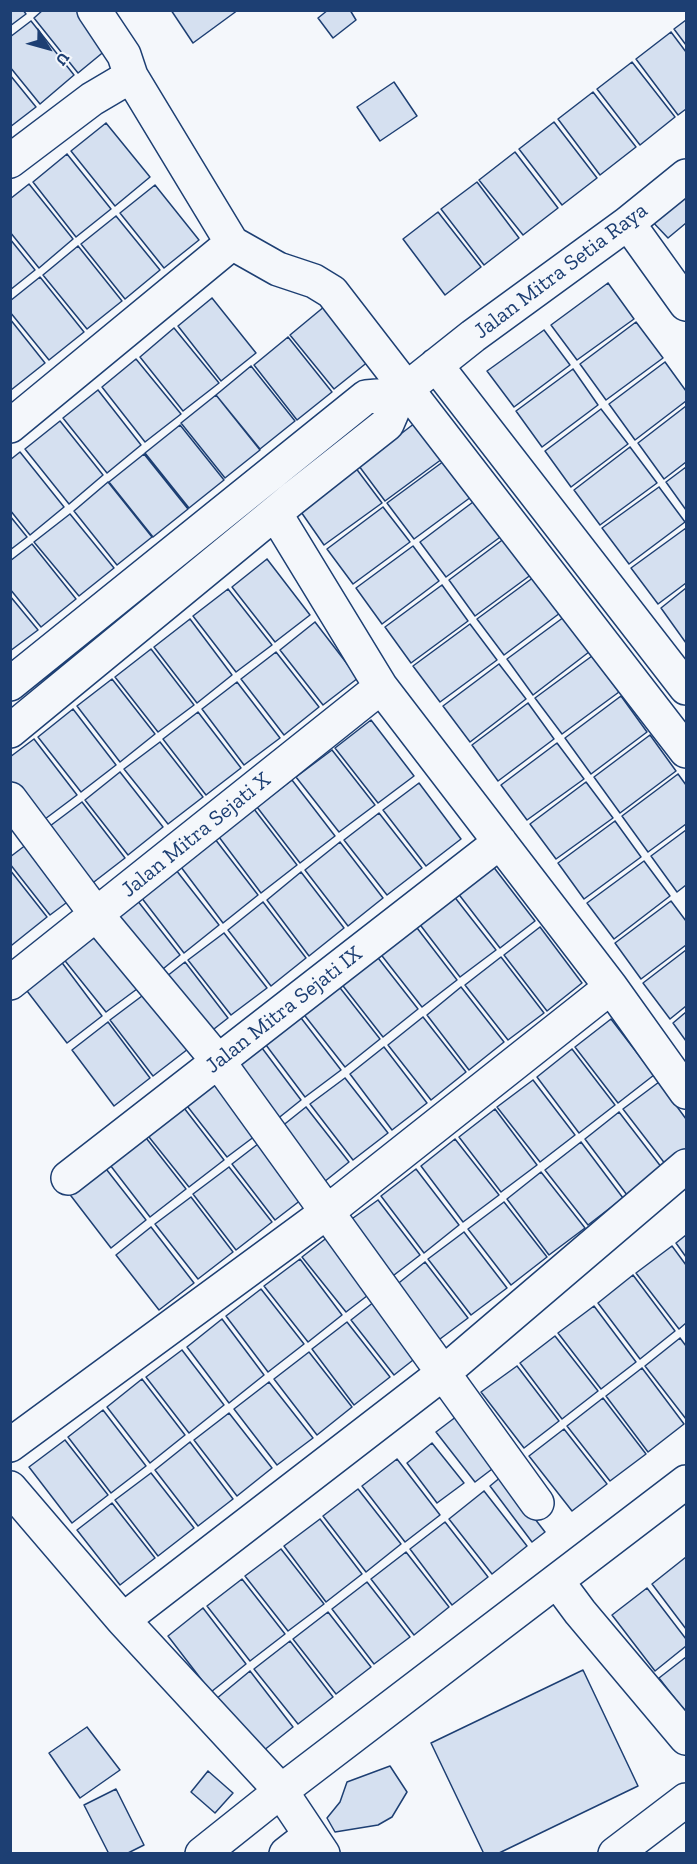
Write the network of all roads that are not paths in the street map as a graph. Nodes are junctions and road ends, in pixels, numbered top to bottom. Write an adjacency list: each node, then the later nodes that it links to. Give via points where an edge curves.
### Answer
1 (94, 10): 2 (street, via 124,55)
2 (131, 76): 3 (street, via 92,99); 6 (street)
3 (10, 161)
4 (687, 176): 5 (street, Jalan Mitra Setia Raya)
5 (627, 223): 7 (street); 8 (street, Jalan Mitra Setia Raya)
6 (232, 243): 8 (street, via 278,269 332,292); 9 (street)
7 (687, 304)
8 (417, 380): 10 (street, via 387,424); 11 (street, via 366,397); 13 (street); 15 (street)
9 (10, 426)
10 (275, 513): 12 (street); 14 (street)
11 (10, 684)
12 (381, 687): 17 (street); 18 (street, Jalan Mitra Sejati X)
13 (687, 688)
14 (10, 731)
15 (687, 751)
16 (10, 799): 18 (street)
17 (500, 843): 20 (street); 21 (street, Jalan Mitra Sejati IX)
18 (96, 914): 19 (street, Jalan Mitra Sejati X); 21 (street)
19 (10, 983)
20 (611, 987): 22 (street); 25 (street)
21 (218, 1061): 24 (street, Jalan Mitra Sejati IX); 25 (street)
22 (687, 1092)
23 (687, 1166): 26 (street)
24 (68, 1178)
25 (327, 1212): 26 (street); 27 (street)
26 (442, 1374): 30 (street); 32 (street)
27 (10, 1445)
28 (687, 1482): 31 (street)
29 (10, 1488): 32 (street)
30 (537, 1503)
31 (557, 1581): 33 (street); 34 (street)
32 (123, 1620): 34 (street)
33 (687, 1738)
34 (281, 1791): 36 (street); 37 (street)
35 (687, 1800): 38 (street)
36 (306, 1848)
37 (202, 1854)
38 (615, 1854)

